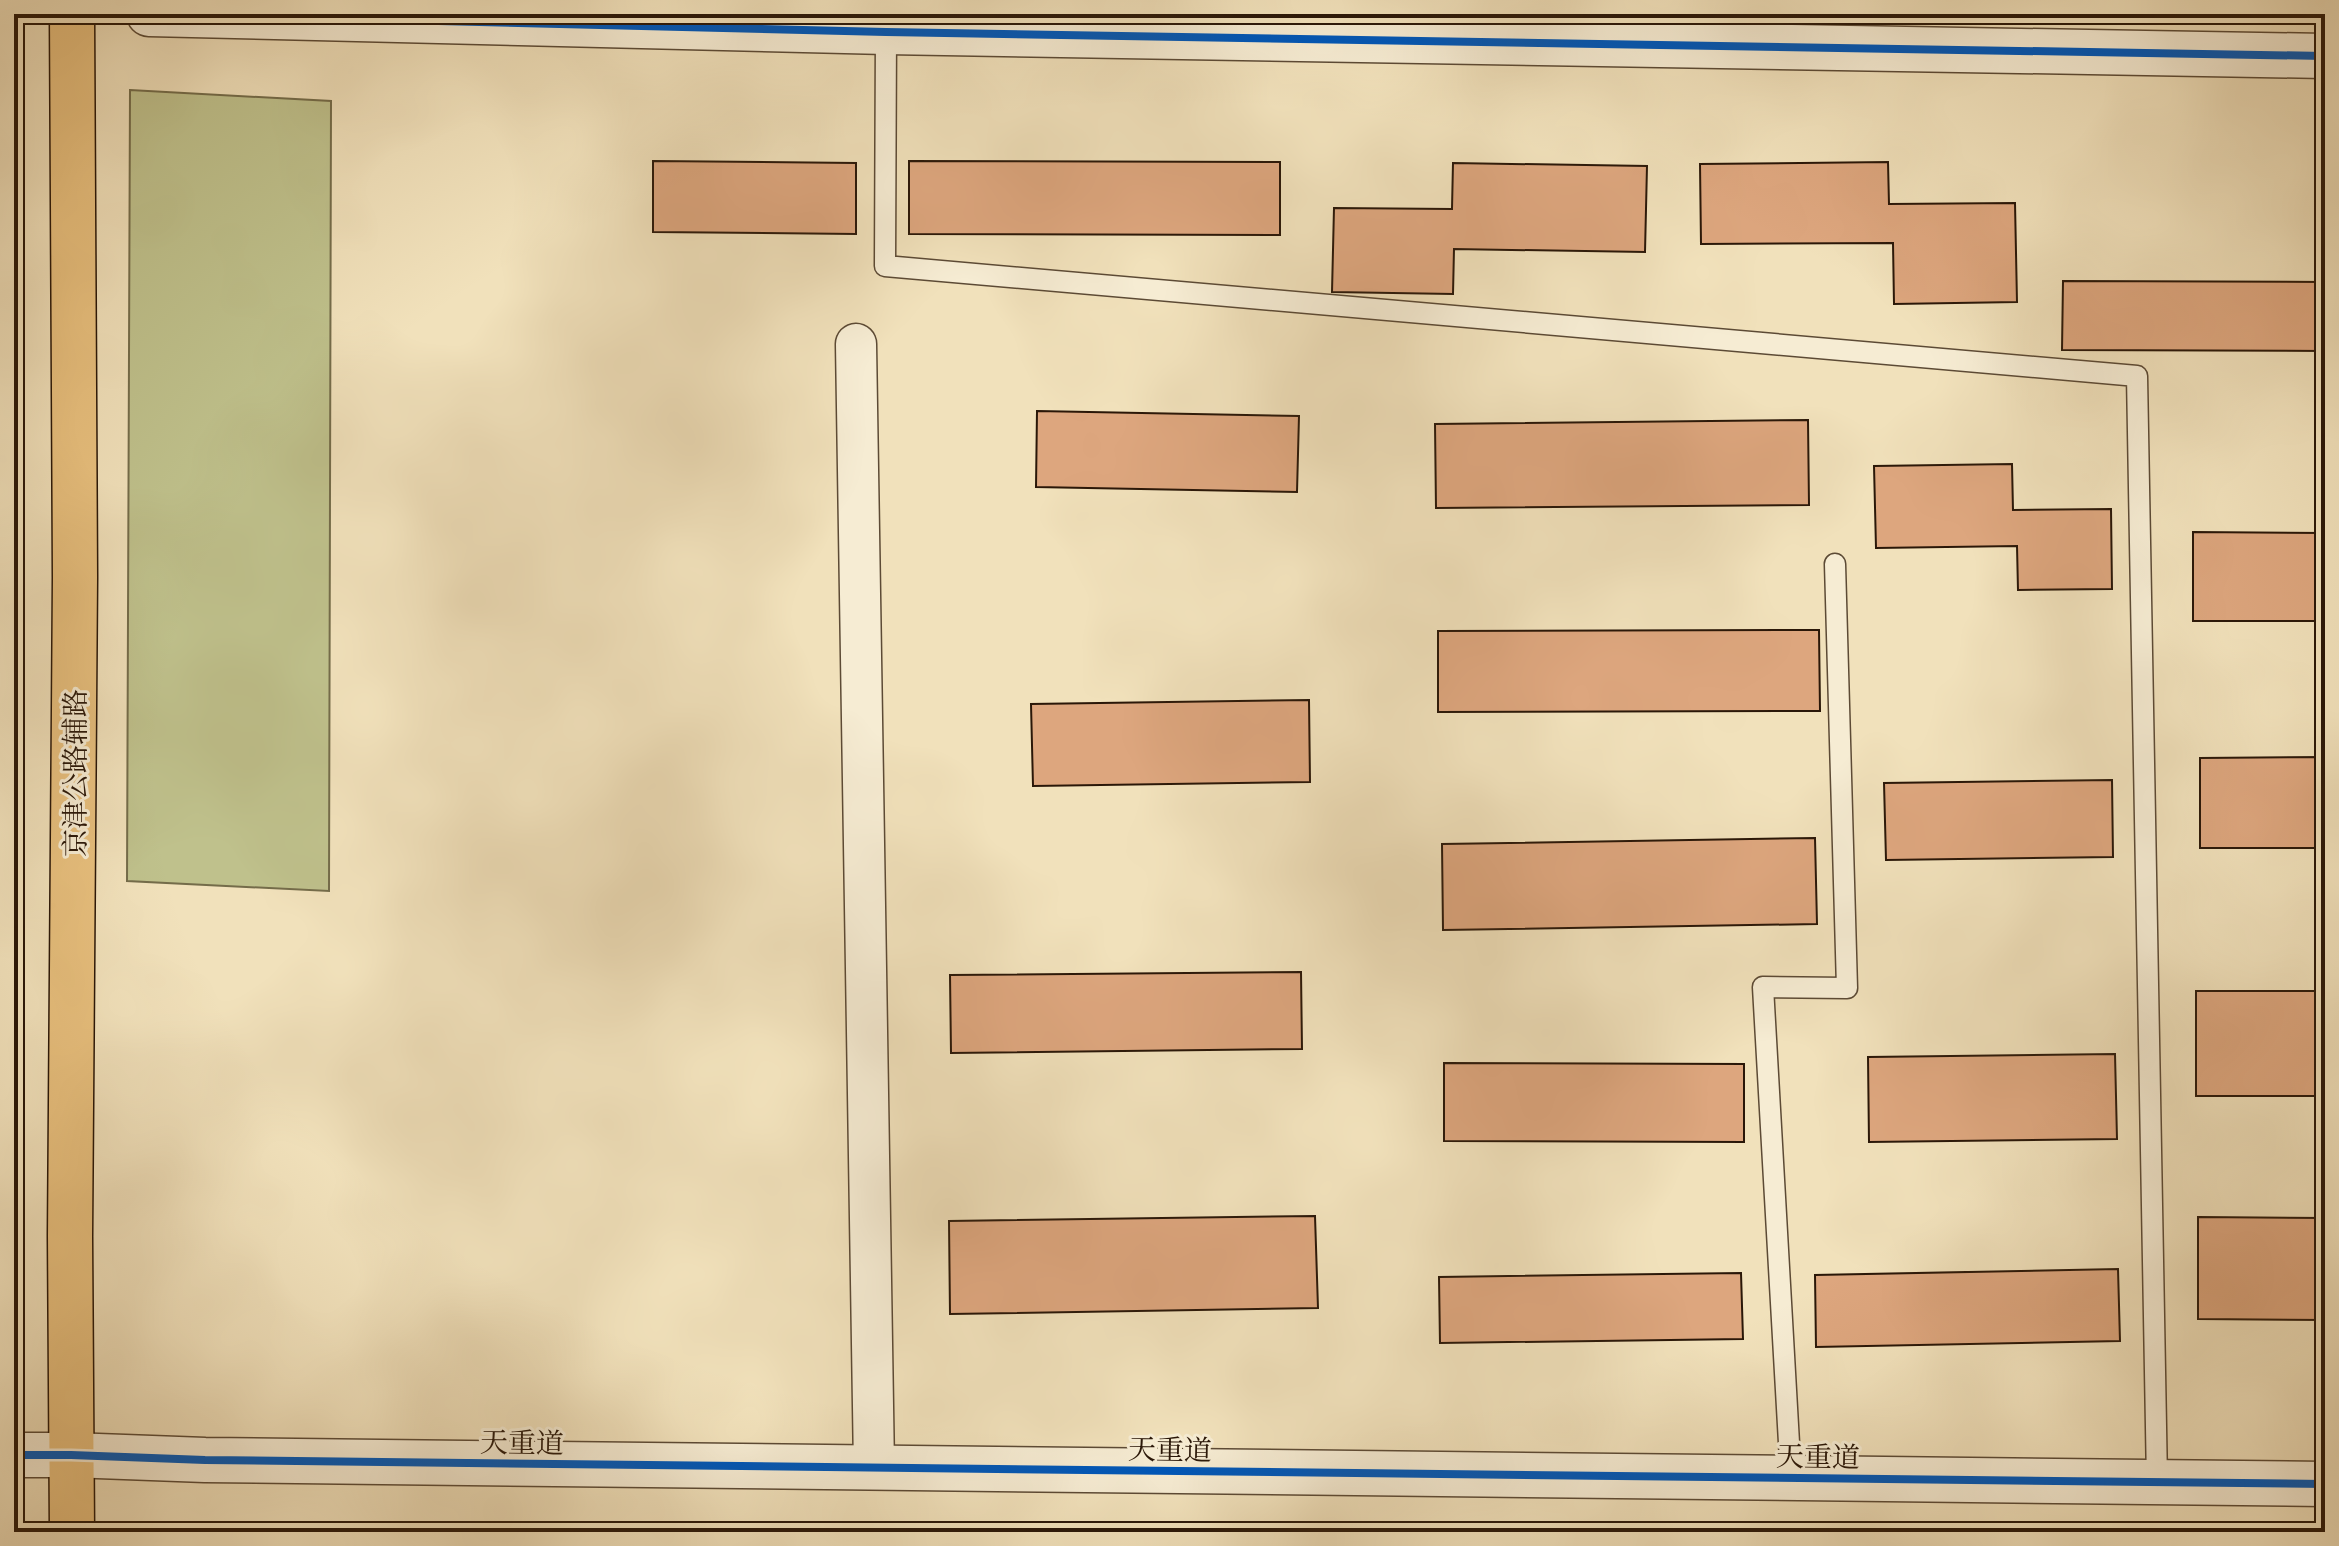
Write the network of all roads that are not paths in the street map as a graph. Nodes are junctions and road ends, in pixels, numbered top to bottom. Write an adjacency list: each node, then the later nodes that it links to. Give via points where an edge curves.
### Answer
1 (72, 14): 8 (main road, 京津公路辅路)
2 (149, 14): 3 (street)
3 (886, 23): 4 (street); 11 (lane, via 885,266 2137,376)
4 (2325, 56)
5 (856, 344): 9 (street)
6 (1835, 564): 10 (lane, via 1847,988 1763,987)
7 (14, 1455): 8 (street, 天重道)
8 (71, 1455): 9 (street, 天重道); 13 (main road, 京津公路辅路)
9 (874, 1468): 10 (street, 天重道)
10 (1791, 1478): 11 (street, 天重道)
11 (2157, 1482): 12 (street, 天重道)
12 (2325, 1484)
13 (72, 1532)

